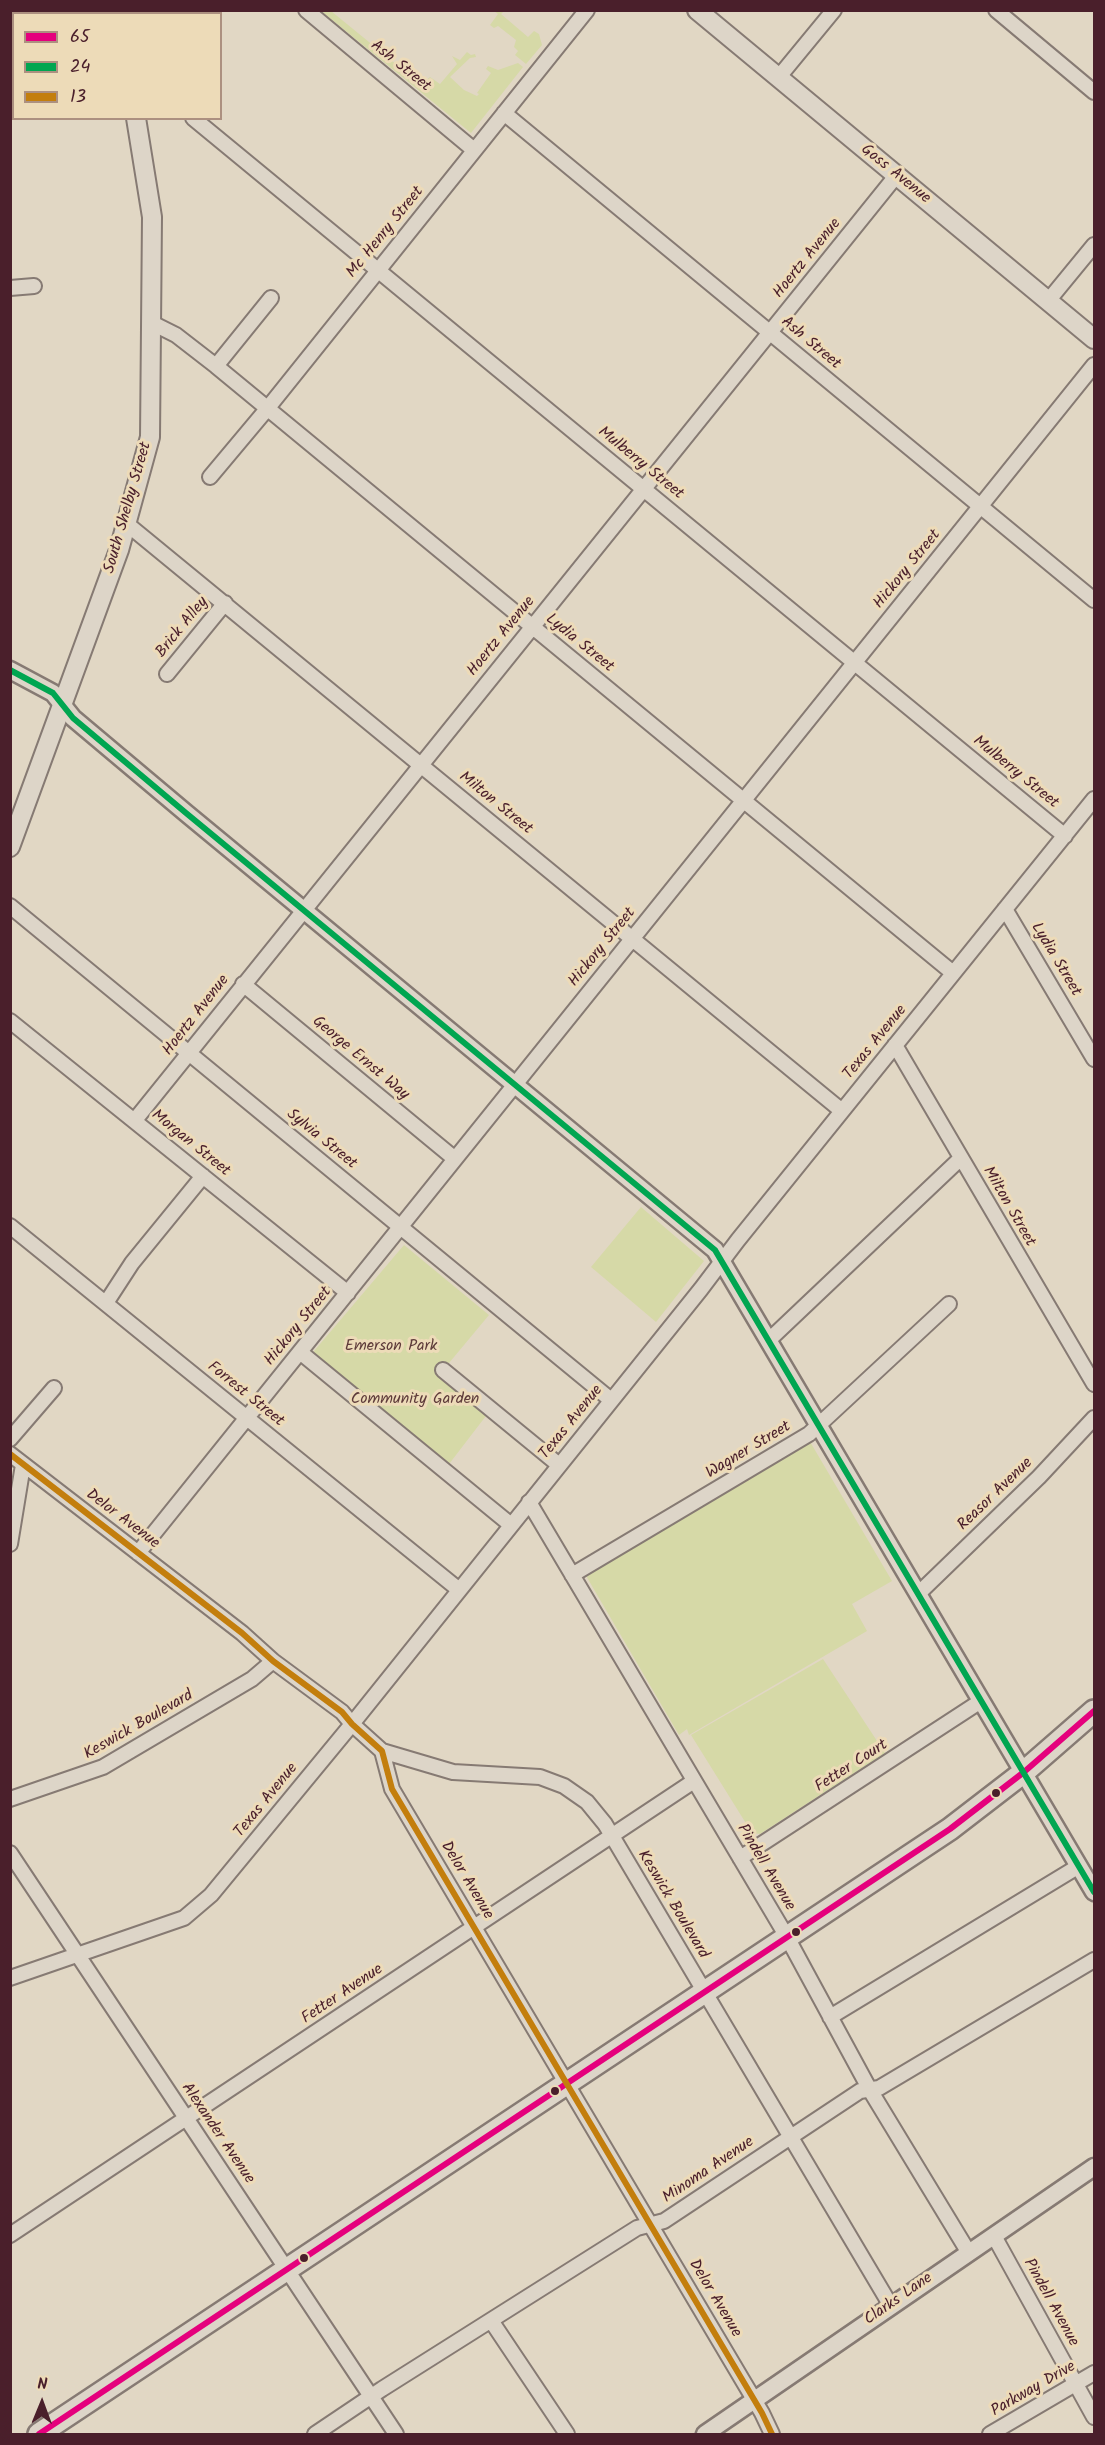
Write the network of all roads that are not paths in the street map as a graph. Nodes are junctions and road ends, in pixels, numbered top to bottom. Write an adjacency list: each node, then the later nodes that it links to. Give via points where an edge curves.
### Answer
1 (306, 10): 11 (street, Ash Street)
2 (587, 10): 8 (street, Mc Henry Street)
3 (697, 10): 6 (main road, Goss Avenue)
4 (834, 10): 6 (street)
5 (996, 10): 7 (street)
6 (778, 78): 12 (main road, Goss Avenue)
7 (1095, 92)
8 (504, 113): 11 (street, Mc Henry Street); 20 (street, Ash Street)
9 (136, 120): 19 (main road, South Shelby Street, via 152,217)
10 (195, 120): 14 (street, Mulberry Street)
11 (474, 150): 14 (street, Mc Henry Street)
12 (896, 176): 18 (main road, Goss Avenue); 20 (street, Hoertz Avenue)
13 (1095, 245): 18 (street)
14 (378, 270): 24 (street, Mc Henry Street); 26 (street, Mulberry Street)
15 (34, 286): 16 (street)
16 (10, 288)
17 (272, 298): 23 (street)
18 (1048, 301): 21 (main road, Goss Avenue)
19 (152, 323): 23 (street, Lydia Street, via 176,335); 28 (main road, South Shelby Street, via 150,437)
20 (770, 332): 26 (street, Hoertz Avenue); 27 (street, Ash Street)
21 (1095, 339)
22 (1095, 365): 27 (street, Hickory Street)
23 (216, 366): 24 (street, Lydia Street)
24 (267, 409): 25 (street, Mc Henry Street); 31 (street, Lydia Street)
25 (210, 477)
26 (643, 489): 31 (street, Hoertz Avenue); 32 (street, Mulberry Street)
27 (981, 506): 29 (street, Ash Street); 32 (street, Hickory Street)
28 (127, 524): 30 (street, Milton Street); 35 (main road, South Shelby Street)
29 (1095, 600)
30 (225, 603): 34 (street, Brick Alley); 36 (street, Milton Street)
31 (532, 627): 36 (street, Hoertz Avenue); 38 (street, Lydia Street)
32 (855, 663): 38 (street, Hickory Street); 39 (street, Mulberry Street)
33 (10, 670): 35 (street, via 53,693)
34 (167, 674)
35 (63, 705): 40 (main road, South Shelby Street); 42 (street, via 81,725)
36 (421, 764): 42 (street, Hoertz Avenue); 44 (street, Milton Street)
37 (1095, 799): 39 (street, Texas Avenue)
38 (743, 801): 44 (street, Hickory Street); 45 (street, Lydia Street)
39 (1065, 836): 43 (street, Texas Avenue)
40 (10, 847)
41 (10, 906): 49 (street, Sylvia Street)
42 (304, 909): 46 (street, Hoertz Avenue); 51 (street)
43 (1005, 909): 45 (street, Texas Avenue); 50 (street, Lydia Street)
44 (632, 939): 51 (street, Hickory Street); 52 (street, Milton Street)
45 (953, 973): 48 (street, Texas Avenue)
46 (243, 984): 49 (street, Hoertz Avenue); 55 (street, George Ernst Way)
47 (10, 1021): 53 (street, Morgan Street)
48 (895, 1045): 52 (street, Texas Avenue); 54 (street, Milton Street)
49 (189, 1052): 53 (street, Hoertz Avenue); 58 (street, Sylvia Street)
50 (1095, 1059)
51 (516, 1084): 55 (street, Hickory Street); 59 (street, via 689,1227 715,1250)
52 (842, 1111): 59 (street, Texas Avenue)
53 (135, 1120): 56 (street, Morgan Street)
54 (961, 1158): 63 (street); 66 (street, Milton Street)
55 (455, 1159): 58 (street, Hickory Street)
56 (203, 1176): 60 (street, Morgan Street); 61 (street, via 132,1263)
57 (10, 1226): 61 (street, Forrest Street)
58 (401, 1226): 60 (street, Hickory Street); 68 (street, Sylvia Street)
59 (721, 1262): 63 (street); 68 (street, Texas Avenue)
60 (348, 1293): 64 (street, Hickory Street)
61 (106, 1303): 69 (street, Forrest Street)
62 (949, 1304): 71 (street, Wagner Street)
63 (768, 1341): 71 (street)
64 (300, 1352): 69 (street, Hickory Street); 77 (street)
65 (443, 1370): 75 (street)
66 (1095, 1384)
67 (54, 1388): 72 (street)
68 (611, 1400): 75 (street, Texas Avenue)
69 (247, 1418): 79 (street, Hickory Street); 81 (street, Forrest Street)
70 (1095, 1418): 82 (street, Reasor Avenue, via 1039,1478)
71 (818, 1425): 80 (street, Wagner Street); 82 (street)
72 (10, 1439)
73 (10, 1454): 74 (street, Delor Avenue)
74 (23, 1465): 78 (street); 79 (street, Delor Avenue)
75 (559, 1465): 76 (street, Texas Avenue)
76 (529, 1502): 77 (street, Texas Avenue); 80 (street, Pindell Avenue)
77 (511, 1525): 81 (street, Texas Avenue)
78 (10, 1544)
79 (138, 1553): 83 (street, Delor Avenue)
80 (572, 1575): 89 (street, Pindell Avenue)
81 (458, 1589): 86 (street, Texas Avenue)
82 (918, 1594): 84 (street)
83 (273, 1661): 86 (street, Delor Avenue, via 342,1712); 90 (street, Keswick Boulevard, via 252,1679 103,1767)
84 (981, 1701): 88 (street); 93 (street, Fetter Court)
85 (1095, 1711): 88 (main road)
86 (352, 1724): 87 (street, Delor Avenue); 98 (street, Texas Avenue, via 196,1910 184,1918)
87 (382, 1751): 91 (street, Keswick Boulevard, via 453,1772 527,1775 552,1781 587,1802); 96 (street, Delor Avenue, via 392,1789)
88 (1024, 1772): 94 (street); 97 (main road, via 950,1828)
89 (694, 1781): 91 (street, Fetter Avenue); 93 (street, Pindell Avenue)
90 (10, 1799)
91 (612, 1836): 96 (street, Fetter Avenue); 101 (street, Keswick Boulevard)
92 (10, 1852): 98 (street, Alexander Avenue)
93 (740, 1858): 97 (street, Pindell Avenue)
94 (1079, 1866): 95 (street); 102 (street)
95 (1095, 1892)
96 (475, 1927): 103 (street, Delor Avenue); 105 (street, Fetter Avenue)
97 (787, 1937): 101 (main road); 102 (street, Pindell Avenue)
98 (78, 1955): 100 (street, Texas Avenue); 105 (street, Alexander Avenue)
99 (1095, 1960): 104 (street, Minoma Avenue)
100 (10, 1978)
101 (704, 1992): 103 (main road); 106 (street, Keswick Boulevard)
102 (830, 2017): 104 (street, Pindell Avenue)
103 (567, 2083): 108 (street, Delor Avenue); 112 (main road)
104 (870, 2090): 106 (street, Minoma Avenue, via 860,2091); 111 (street, Pindell Avenue)
105 (187, 2118): 109 (street, Fetter Avenue); 112 (street, Alexander Avenue)
106 (790, 2137): 108 (street, Minoma Avenue, via 664,2221); 113 (street, Keswick Boulevard)
107 (1095, 2167): 110 (street, Clarks Lane)
108 (651, 2224): 114 (street, Minoma Avenue, via 637,2228); 118 (street, Delor Avenue)
109 (10, 2235)
110 (994, 2235): 111 (street, Clarks Lane); 116 (street, Pindell Avenue)
111 (969, 2253): 113 (street, Clarks Lane)
112 (287, 2268): 117 (street, Alexander Avenue); 120 (main road)
113 (891, 2306): 118 (street, Clarks Lane)
114 (492, 2322): 117 (street, Minoma Avenue); 123 (street)
115 (1095, 2373): 116 (street, Parkway Drive)
116 (1077, 2385): 119 (street, Pindell Avenue); 126 (street, Parkway Drive)
117 (371, 2397): 121 (street, Minoma Avenue); 122 (street, Alexander Avenue)
118 (754, 2399): 124 (street, Clarks Lane); 125 (street, Delor Avenue)
119 (1095, 2417)
120 (39, 2434)
121 (315, 2434)
122 (396, 2434)
123 (567, 2434)
124 (705, 2434)
125 (772, 2434)
126 (990, 2434)

